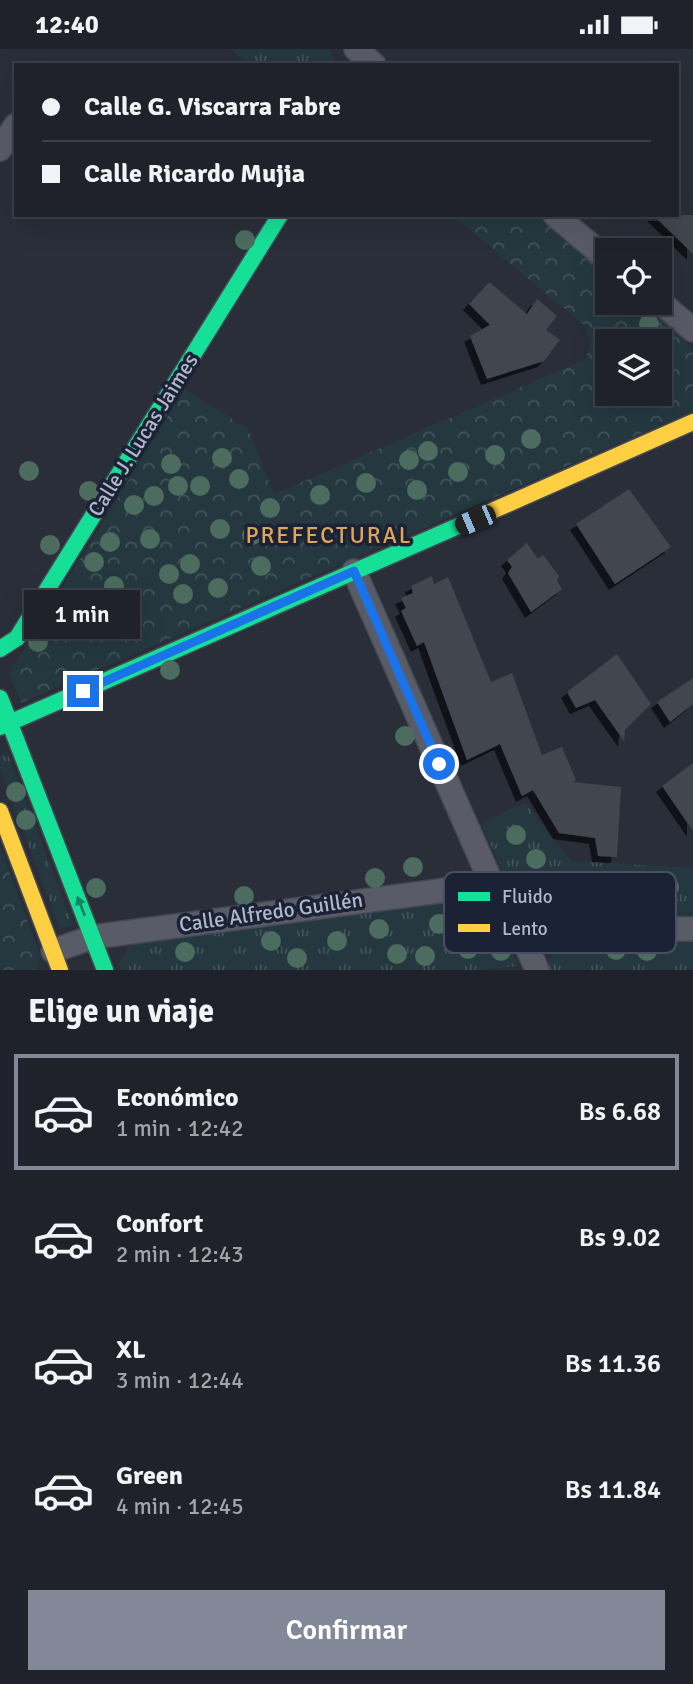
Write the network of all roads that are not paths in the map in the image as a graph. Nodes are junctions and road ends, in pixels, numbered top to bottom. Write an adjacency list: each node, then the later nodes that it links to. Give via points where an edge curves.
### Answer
1 (356, 49): 2 (street)
2 (372, 63)
3 (14, 128): 4 (street)
4 (0, 149)
5 (279, 217): 12 (street, Calle J. Lucas Jaimes, via 17,638)
6 (557, 217): 7 (street)
7 (595, 248)
8 (672, 312): 9 (street)
9 (693, 330)
10 (693, 422): 11 (street)
11 (354, 571): 14 (street); 16 (street)
12 (0, 649)
13 (0, 698): 14 (street)
14 (5, 725): 18 (street, one-way to 14)
15 (0, 811): 20 (street)
16 (487, 872)
17 (444, 890): 18 (street, Calle Alfredo Guillén)
18 (93, 937): 20 (street, Calle Alfredo Guillén); 21 (street)
19 (530, 953): 22 (street)
20 (56, 961)
21 (105, 970)
22 (537, 970)

